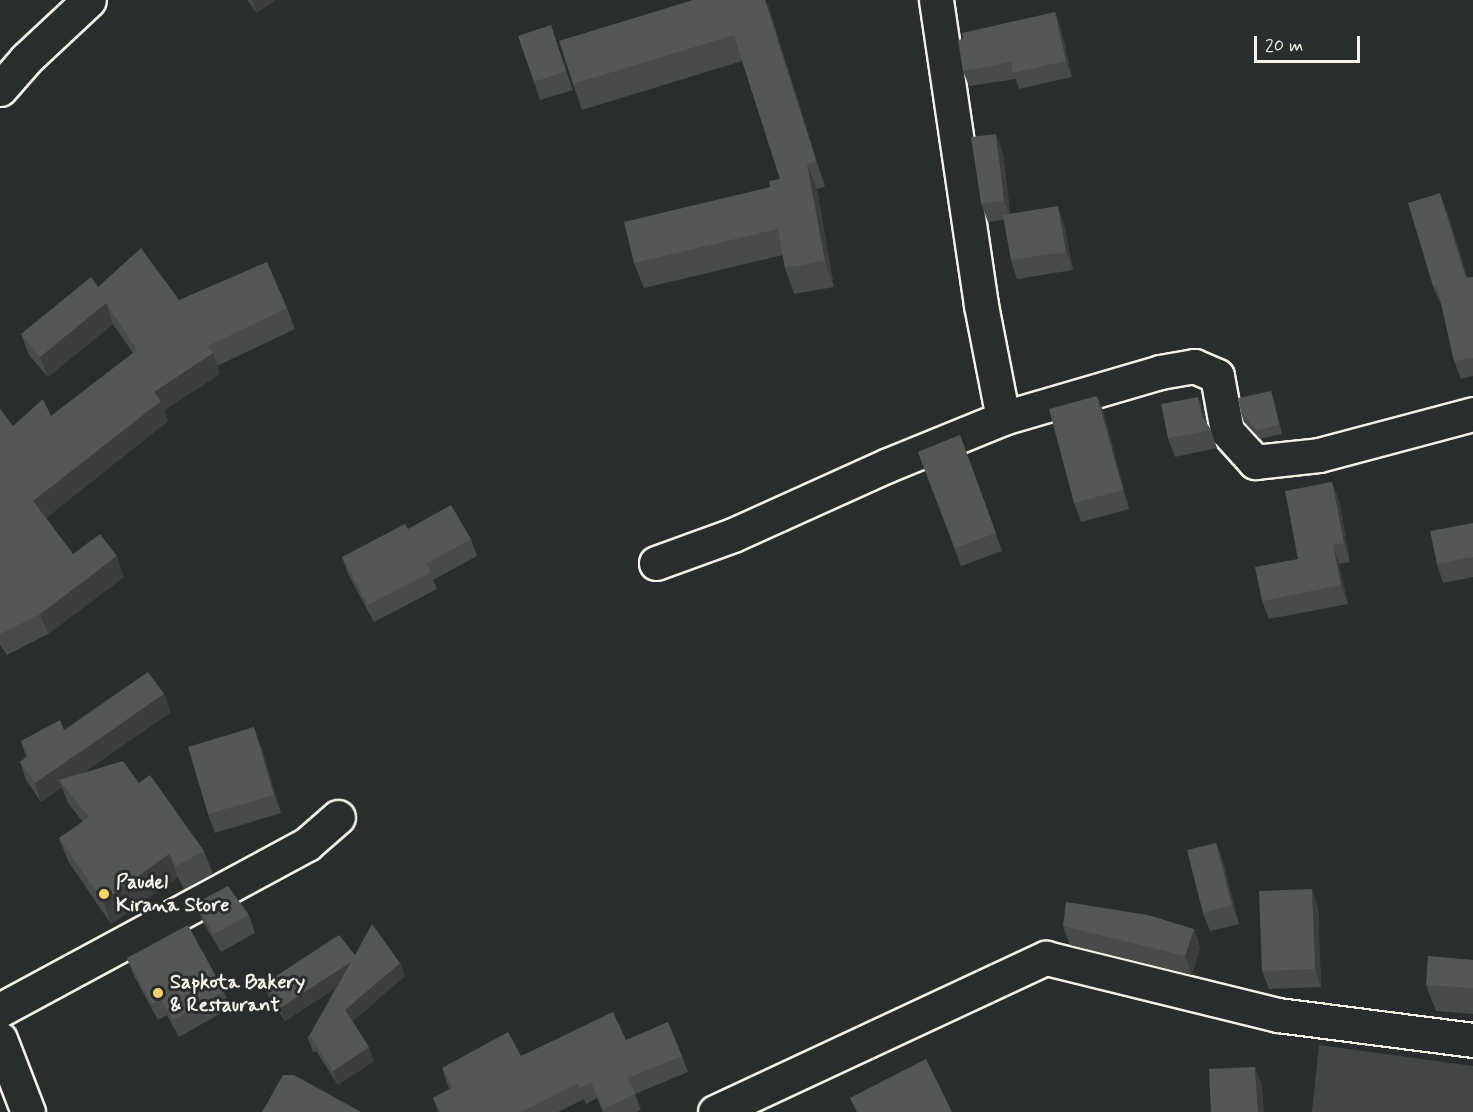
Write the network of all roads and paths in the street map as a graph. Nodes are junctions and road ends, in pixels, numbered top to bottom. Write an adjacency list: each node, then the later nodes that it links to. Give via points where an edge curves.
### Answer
1 (89, 0): 3 (main road)
2 (936, 0): 5 (main road, via 981,304)
3 (0, 89)
4 (1473, 414): 5 (main road, via 1319,455 1255,462 1227,431 1217,376 1194,366 1160,372)
5 (1003, 418): 6 (main road, via 733,535)
6 (656, 563)
7 (338, 817): 8 (main road, via 307,844)
8 (0, 1010)
9 (0, 1039): 11 (main road)
10 (1473, 1040): 12 (main road, via 1278,1015 1046,958)
11 (28, 1112)
12 (716, 1112)

